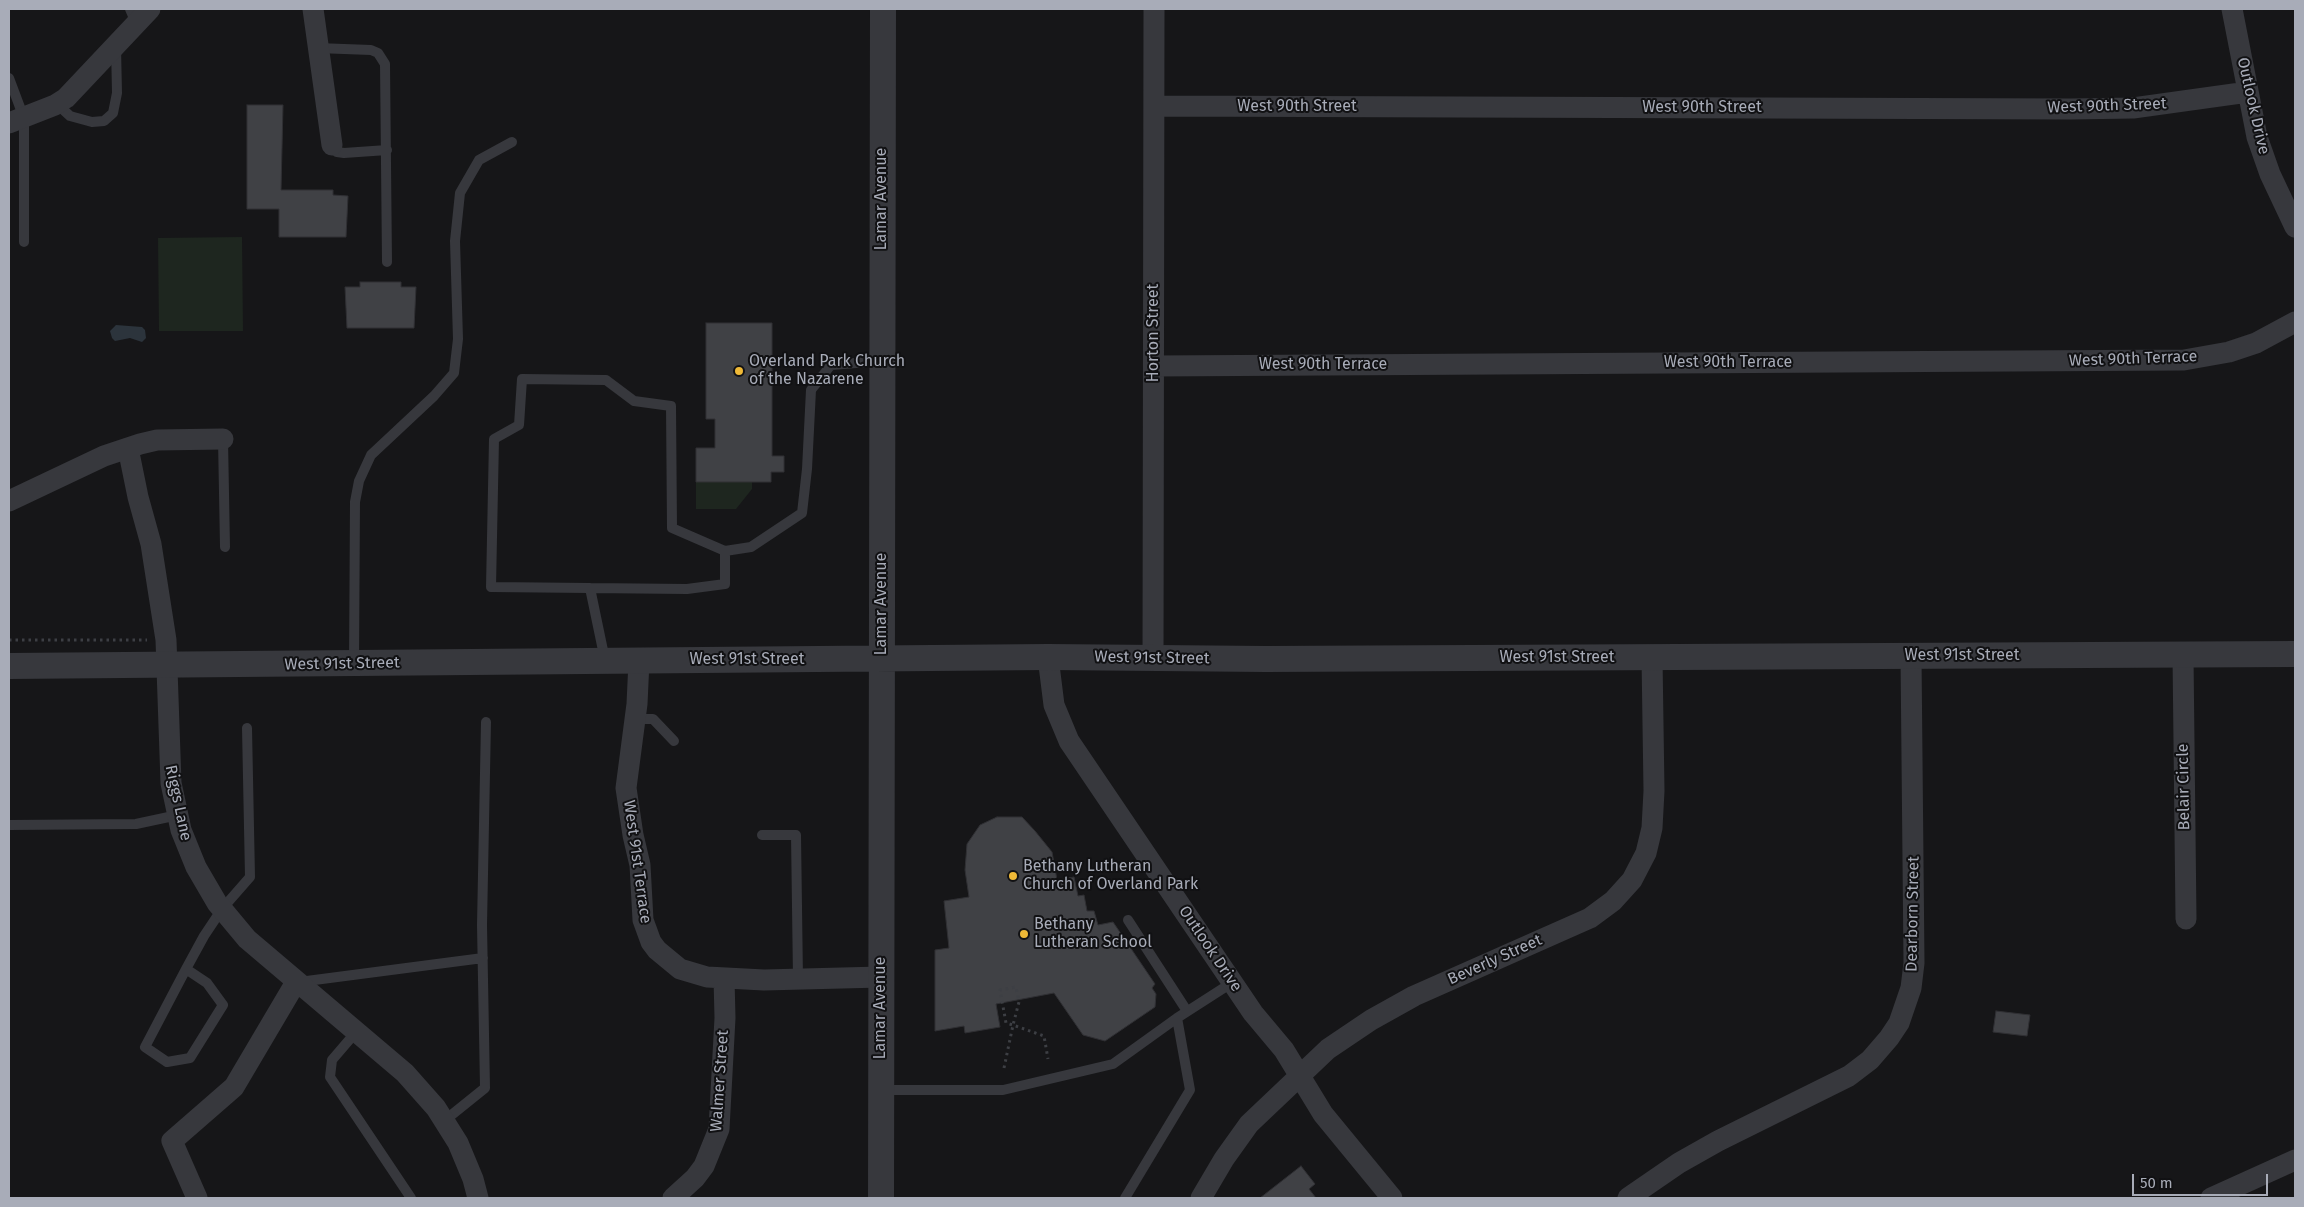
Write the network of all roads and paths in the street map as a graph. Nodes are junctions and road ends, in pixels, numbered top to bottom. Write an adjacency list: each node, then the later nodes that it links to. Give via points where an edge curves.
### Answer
1 (313, 9): 7 (street)
2 (883, 9): 20 (street, Lamar Avenue)
3 (1154, 9): 11 (street, Horton Street)
4 (2232, 9): 9 (street, Outlook Drive)
5 (139, 14): 6 (street)
6 (116, 46): 10 (street, via 83,82); 10 (lane, via 118,93 113,113 104,121 92,122 70,116)
7 (317, 48): 14 (street); 15 (lane, via 372,50 386,64)
8 (9, 78): 12 (lane)
9 (2248, 92): 11 (street, West 90th Street, via 2133,108 2071,109); 16 (street, Outlook Drive, via 2257,137)
10 (57, 104): 12 (street)
11 (1154, 106): 21 (street, Horton Street)
12 (16, 120): 17 (lane)
13 (512, 142): 37 (lane, via 479,160 460,193 454,241 458,339 454,372 434,396 372,454 359,481 355,502)
14 (332, 145): 15 (lane, via 337,152 344,153)
15 (387, 150): 18 (lane)
16 (2295, 227)
17 (24, 242)
18 (387, 262)
19 (2295, 322): 21 (street, West 90th Terrace, via 2256,343 2229,352 2184,360)
20 (882, 361): 26 (lane, via 831,365 810,390 808,469 802,513 752,547); 34 (street, Lamar Avenue)
21 (1154, 366): 32 (street, Horton Street)
22 (223, 439): 23 (street, via 157,440); 25 (lane)
23 (128, 448): 24 (street); 38 (street, Riggs Lane, via 157,573)
24 (9, 501)
25 (225, 547)
26 (725, 552): 27 (lane, via 725,584 687,589); 27 (lane, via 672,528 671,406 634,401 606,380 522,379 519,425 494,439 491,587)
27 (590, 588): 35 (lane)
28 (2295, 654): 29 (street, West 91st Street)
29 (2183, 655): 30 (street, West 91st Street); 48 (street, Belair Circle)
30 (1911, 656): 33 (street, West 91st Street); 75 (street, Dearborn Street, via 1914,964 1911,988 1899,1023 1870,1060 1849,1076 1718,1141)
31 (1048, 657): 32 (street, West 91st Street); 34 (street, West 91st Street); 56 (street, Outlook Drive, via 1054,705 1069,741)
32 (1153, 658): 33 (street, West 91st Street)
33 (1652, 658): 63 (street, Beverly Street, via 1652,828 1646,854 1632,880 1613,902 1590,918 1414,996 1371,1020 1328,1048)
34 (882, 659): 36 (street, West 91st Street); 52 (street, Lamar Avenue)
35 (605, 661): 36 (street, West 91st Street); 37 (street, West 91st Street)
36 (639, 661): 40 (street, West 91st Terrace)
37 (354, 664): 38 (street, West 91st Street)
38 (166, 665): 39 (street, West 91st Street); 44 (street, Riggs Lane, via 168,755)
39 (9, 666)
40 (635, 718): 43 (lane, via 653,719); 53 (street, West 91st Terrace, via 626,788 640,865 643,920 657,950 680,969)
41 (486, 722): 50 (lane)
42 (247, 728): 47 (lane, via 250,878)
43 (674, 741)
44 (178, 815): 45 (lane, via 136,824); 47 (street, Riggs Lane, via 196,867)
45 (9, 825)
46 (762, 835): 54 (lane, via 796,835)
47 (222, 909): 51 (lane); 55 (street, Riggs Lane, via 247,940)
48 (2186, 919)
49 (1128, 920): 57 (lane)
50 (483, 958): 55 (lane); 65 (lane, via 485,1088)
51 (186, 969): 51 (lane, via 145,1047 167,1062 190,1058 223,1005 207,983)
52 (881, 977): 54 (street, West 91st Terrace); 64 (street, Lamar Avenue)
53 (724, 978): 54 (street, West 91st Terrace); 70 (street, Walmer Street, via 719,1129 704,1166)
54 (798, 979)
55 (296, 982): 60 (street, Riggs Lane); 67 (street, via 234,1087 172,1142)
56 (1232, 982): 57 (lane); 63 (street, Outlook Drive, via 1284,1050)
57 (1187, 1011): 58 (lane)
58 (1177, 1018): 64 (lane, via 1113,1064 1003,1090); 72 (lane, via 1190,1090)
59 (1013, 1025): 59 (path, via 1018,1002 1016,987 1000,990 1006,1023); 61 (path, via 1044,1036); 62 (path)
60 (356, 1032): 65 (street, Riggs Lane, via 405,1073); 68 (lane, via 332,1060 330,1077)
61 (1048, 1059)
62 (1004, 1068)
63 (1299, 1076): 73 (street, Beverly Street, via 1249,1124); 74 (street, Outlook Drive, via 1323,1114)
64 (881, 1090): 71 (street, Lamar Avenue)
65 (444, 1120): 69 (street, Riggs Lane, via 458,1143)
66 (2295, 1160): 76 (street)
67 (197, 1198)
68 (411, 1198)
69 (478, 1198)
70 (672, 1198)
71 (881, 1198)
72 (1125, 1198)
73 (1201, 1198)
74 (1392, 1198)
75 (1628, 1198)
76 (2211, 1198)

